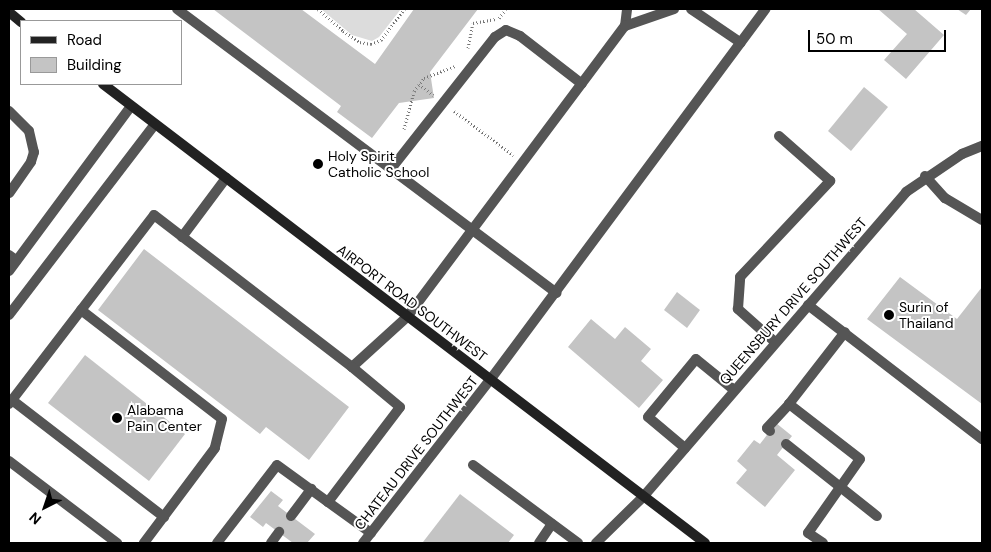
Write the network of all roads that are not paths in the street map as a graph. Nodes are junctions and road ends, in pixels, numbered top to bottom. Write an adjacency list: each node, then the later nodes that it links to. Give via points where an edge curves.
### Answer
1 (177, 9): 17 (street)
2 (627, 9): 8 (street)
3 (674, 9): 8 (street)
4 (692, 9): 9 (street)
5 (766, 9): 9 (street, CHATEAU DRIVE SOUTHWEST)
6 (9, 12): 7 (main road)
7 (20, 21)
8 (625, 26): 10 (street)
9 (740, 43): 26 (street, CHATEAU DRIVE SOUTHWEST)
10 (582, 84): 17 (street, via 520,36 506,30 495,37); 22 (street)
11 (104, 85): 12 (main road, AIRPORT ROAD SOUTHWEST)
12 (132, 106): 14 (main road, AIRPORT ROAD SOUTHWEST); 24 (street)
13 (9, 111): 20 (street, via 29,131 34,152 32,162)
14 (155, 124): 19 (main road, AIRPORT ROAD SOUTHWEST); 29 (street)
15 (779, 136): 32 (street, via 830,181 740,277 738,309)
16 (982, 146): 18 (street, QUEENSBURY DRIVE SOUTHWEST)
17 (391, 169): 22 (street)
18 (925, 176): 21 (street, via 946,198); 27 (street, QUEENSBURY DRIVE SOUTHWEST, via 889,210)
19 (226, 178): 23 (street); 30 (main road, AIRPORT ROAD SOUTHWEST)
20 (9, 192)
21 (982, 220)
22 (472, 230): 26 (street); 30 (street)
23 (182, 237): 28 (street, via 154,215); 33 (street)
24 (13, 258): 25 (street)
25 (9, 271)
26 (557, 293): 34 (street, CHATEAU DRIVE SOUTHWEST)
27 (808, 305): 31 (street); 32 (street, QUEENSBURY DRIVE SOUTHWEST)
28 (81, 310): 36 (street); 50 (street, via 222,419 215,448)
29 (9, 316)
30 (407, 318): 33 (street); 34 (main road, AIRPORT ROAD SOUTHWEST)
31 (845, 332): 37 (street); 39 (street)
32 (775, 342): 35 (street, QUEENSBURY DRIVE SOUTHWEST)
33 (352, 367): 47 (street, via 400,407)
34 (490, 380): 46 (main road, AIRPORT ROAD SOUTHWEST); 53 (street, CHATEAU DRIVE SOUTHWEST)
35 (734, 390): 41 (street, QUEENSBURY DRIVE SOUTHWEST); 41 (street, via 696,359 648,417)
36 (10, 402): 50 (street)
37 (789, 404): 38 (street, via 767,428); 44 (street, via 860,459)
38 (770, 431)
39 (982, 439)
40 (786, 444): 44 (street)
41 (685, 448): 46 (street, QUEENSBURY DRIVE SOUTHWEST)
42 (9, 461): 54 (street)
43 (473, 465): 51 (street)
44 (841, 488): 49 (street); 63 (street, via 808,533)
45 (311, 489): 47 (street); 48 (street); 56 (street, via 277,465)
46 (643, 497): 61 (street, QUEENSBURY DRIVE SOUTHWEST); 62 (main road, AIRPORT ROAD SOUTHWEST)
47 (328, 502): 53 (street)
48 (291, 516)
49 (877, 516)
50 (164, 517): 55 (street)
51 (552, 524): 59 (street); 60 (street)
52 (279, 532): 57 (street)
53 (371, 533): 58 (street, CHATEAU DRIVE SOUTHWEST)
54 (117, 543)
55 (144, 543)
56 (216, 543)
57 (271, 543)
58 (364, 543)
59 (539, 543)
60 (578, 543)
61 (596, 543)
62 (705, 543)
63 (822, 543)

